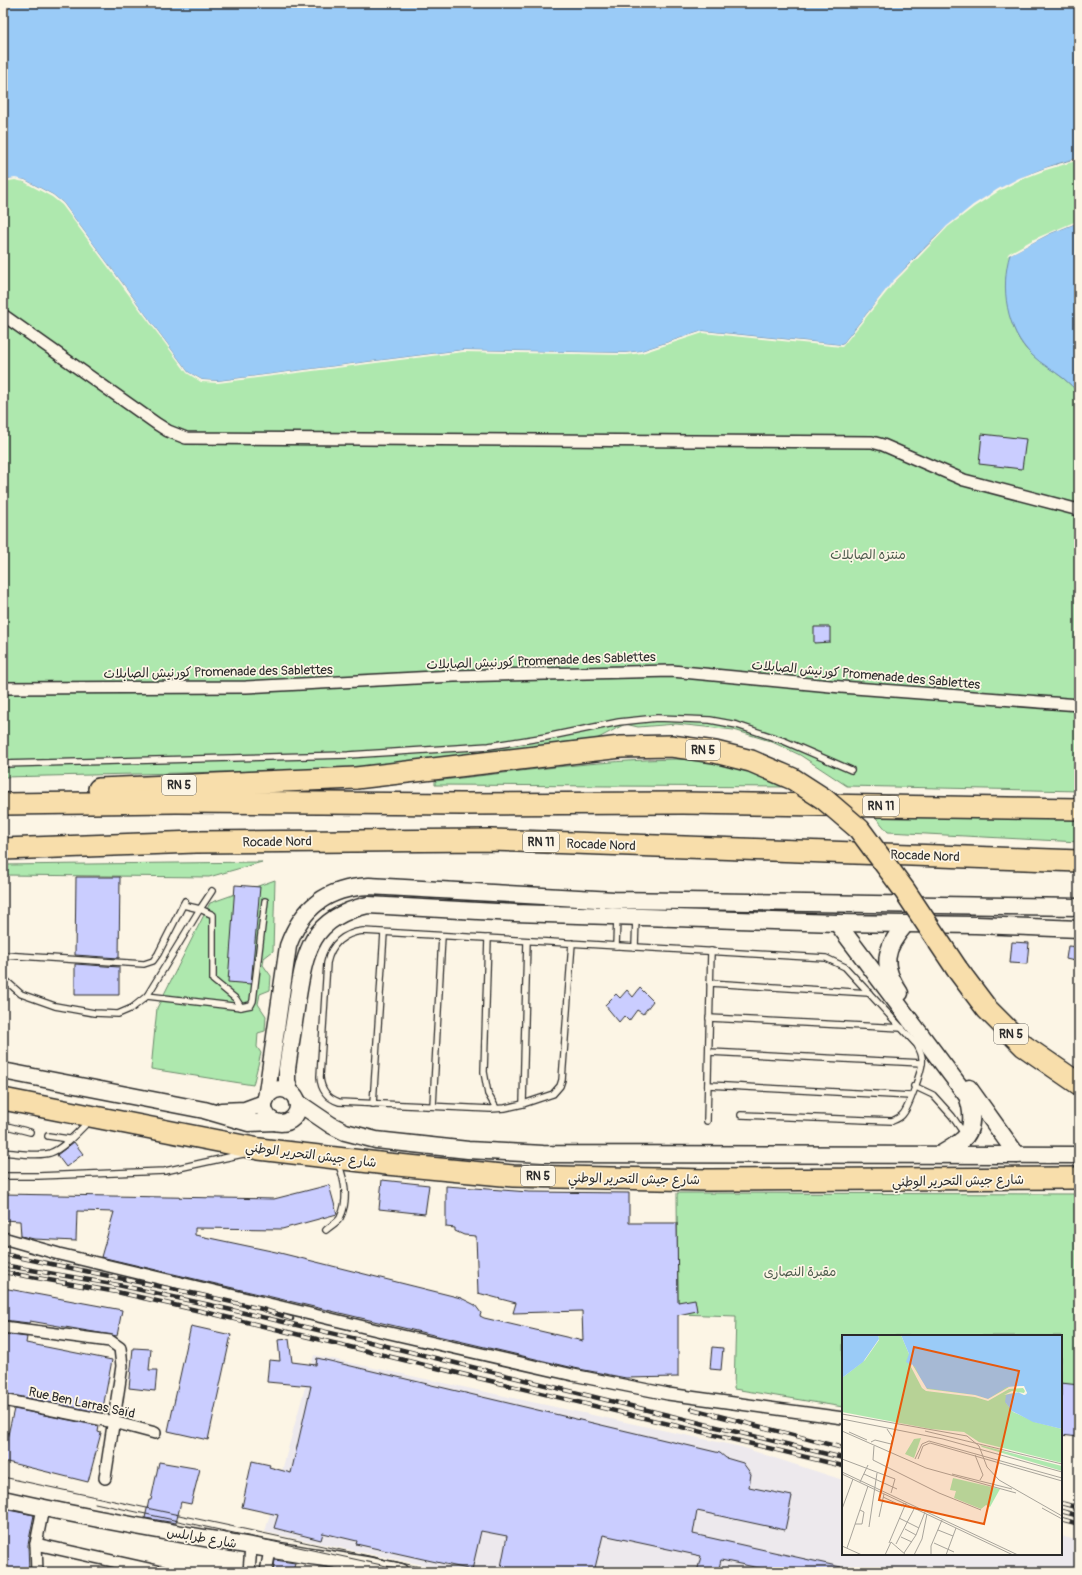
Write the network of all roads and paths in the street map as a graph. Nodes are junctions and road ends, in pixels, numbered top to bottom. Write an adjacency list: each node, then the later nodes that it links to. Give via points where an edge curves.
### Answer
1 (3, 315): 2 (street, via 157,424 186,438 872,442 964,480)
2 (1079, 510)
3 (3, 688): 4 (street, كورنيش الصابلات Promenade des Sablettes, via 246,687 454,676 672,671)
4 (1079, 705)
5 (3, 764): 6 (lane, via 348,755 489,746 619,722 665,718 710,720 737,725 784,741)
6 (851, 770)
7 (3, 795): 40 (highway, RN 5, bridge, via 356,778 621,747 671,746 715,752 751,761 793,779 824,799 859,829 986,1009 1024,1046)
8 (3, 804): 9 (highway, RN 11, via 683,803)
9 (1079, 810)
10 (3, 849): 11 (highway, Rocade Nord / RN 11, via 196,842 491,840)
11 (1079, 861)
12 (212, 891): 15 (lane)
13 (265, 901): 34 (lane, via 253,1001 248,1007)
14 (1079, 907): 46 (street, via 614,900 369,886 342,889 329,894 307,911 292,933)
15 (200, 909): 29 (lane, via 184,903 158,954 153,961 144,964); 33 (lane); 34 (lane, via 210,913 214,918 213,980 236,999)
16 (617, 916): 17 (street); 26 (lane); 44 (street, via 368,904 337,916 314,939 304,958 287,1069 287,1081)
17 (636, 917): 18 (street); 27 (lane)
18 (837, 923): 19 (street); 59 (street, via 967,1096 971,1117)
19 (905, 925): 20 (street); 64 (street, via 894,937 888,952 888,968 894,984)
20 (1079, 929)
21 (384, 933): 22 (lane); 47 (lane); 47 (lane, via 349,934 337,942 329,955 320,1077 322,1088 334,1100)
22 (442, 936): 23 (lane); 49 (lane)
23 (488, 938): 24 (lane); 50 (lane, via 484,1072 488,1094)
24 (527, 941): 25 (lane); 48 (lane)
25 (572, 943): 26 (lane); 48 (lane, via 560,1086 553,1094)
26 (616, 946): 27 (lane)
27 (635, 947): 28 (lane)
28 (711, 951): 31 (lane); 32 (lane, via 826,958 845,967)
29 (3, 955)
30 (3, 978): 33 (lane, via 21,994 55,1006 94,1013 118,1014 132,1008)
31 (710, 983): 32 (lane); 35 (lane)
32 (869, 993): 36 (lane)
33 (147, 996): 34 (lane)
34 (241, 1007)
35 (710, 1018): 36 (lane); 37 (lane)
36 (902, 1028): 38 (lane, via 917,1045)
37 (709, 1052): 38 (lane); 41 (lane)
38 (922, 1063): 42 (lane)
39 (3, 1071): 51 (street)
40 (1079, 1084)
41 (708, 1085): 43 (lane); 54 (lane)
42 (914, 1086): 43 (lane); 59 (lane, via 933,1095)
43 (911, 1096): 52 (lane, via 904,1113 892,1121)
44 (294, 1097): 46 (street, via 286,1090 277,1090); 55 (street, via 298,1108 293,1118 288,1122); 63 (street, via 331,1125 360,1137 468,1150 543,1154)
45 (3, 1099): 53 (highway, شارع جيش التحرير الوطني / RN 5)
46 (265, 1101): 51 (street, via 245,1110); 55 (street, via 268,1117)
47 (374, 1104): 49 (lane)
48 (523, 1104): 50 (lane)
49 (433, 1106): 50 (lane)
50 (496, 1108)
51 (204, 1110): 55 (street, via 249,1123)
52 (741, 1115)
53 (93, 1118): 60 (lane); 61 (highway, شارع جيش التحرير الوطني / RN 5)
54 (707, 1121)
55 (276, 1122)
56 (3, 1125): 57 (lane)
57 (30, 1132)
58 (48, 1136): 60 (lane)
59 (966, 1136): 63 (street)
60 (69, 1139): 62 (lane, via 57,1150 45,1154)
61 (260, 1149): 66 (highway, شارع جيش التحرير الوطني / RN 5); 67 (lane, via 165,1171)
62 (3, 1152)
63 (941, 1154): 64 (street)
64 (1017, 1155): 65 (street)
65 (1079, 1156)
66 (336, 1157): 68 (highway, شارع جيش التحرير الوطني / RN 5, via 513,1176 722,1180); 69 (lane, via 343,1174 346,1198 340,1219)
67 (3, 1176)
68 (1079, 1178)
69 (326, 1230)
70 (3, 1238): 73 (street, via 59,1254 381,1331 573,1374 668,1394)
71 (3, 1327): 74 (street, via 110,1341 120,1348 122,1366)
72 (3, 1400): 74 (street, Rue Ben Larras Saïd)
73 (842, 1418)
74 (114, 1422): 75 (street, Rue Ben Larras Saïd); 76 (street)
75 (155, 1433)
76 (105, 1478)
77 (3, 1499): 78 (street, شارع طرابلس)
78 (43, 1508): 79 (street); 80 (street, شارع طرابلس)
79 (36, 1544): 83 (street); 84 (street)
80 (251, 1546): 81 (street, شارع طرابلس); 85 (street)
81 (270, 1550): 82 (street, شارع طرابلس); 86 (street)
82 (374, 1569): 87 (street, شارع طرابلس)
83 (37, 1572)
84 (162, 1572)
85 (249, 1572)
86 (266, 1572)
87 (401, 1572)

